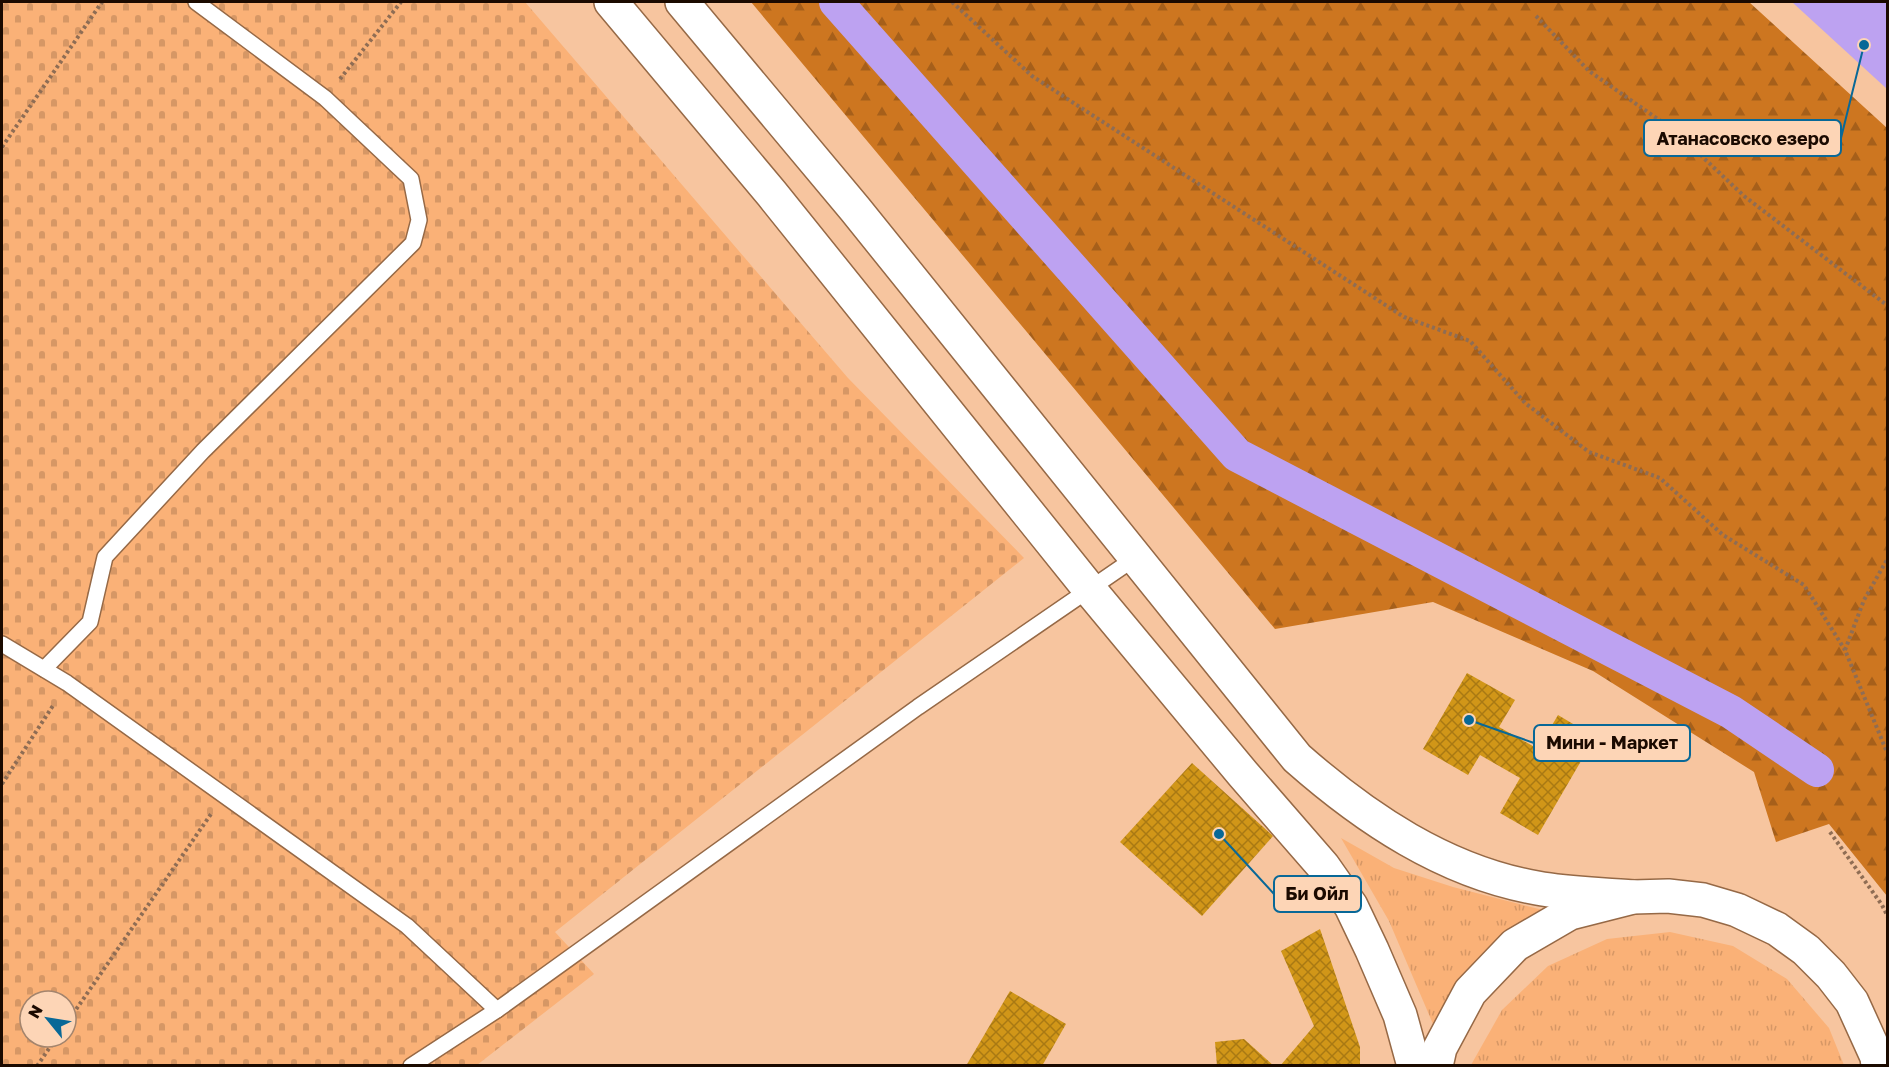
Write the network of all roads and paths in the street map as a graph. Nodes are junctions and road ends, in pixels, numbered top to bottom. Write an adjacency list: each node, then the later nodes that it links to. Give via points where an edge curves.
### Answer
1 (102, 2): 9 (path)
2 (196, 2): 8 (lane)
3 (401, 2): 8 (path)
4 (611, 2): 13 (main road, via 772,194)
5 (682, 2): 11 (main road, via 855,209)
6 (952, 2): 15 (path, via 1032,76 1404,317 1470,341 1525,403 1589,452 1660,478 1723,534 1804,585)
7 (1536, 16): 10 (path, via 1589,70 1675,131 1744,196)
8 (325, 98): 16 (lane, via 411,179 419,220 413,243 203,451 105,557 90,622)
9 (2, 147)
10 (1887, 306)
11 (1135, 558): 13 (lane); 22 (main road, via 1297,758 1370,816 1423,849 1476,872 1536,888)
12 (1887, 558): 15 (path, via 1864,600)
13 (1090, 590): 25 (lane, via 918,707); 29 (main road, via 1323,866 1351,906 1400,1015)
14 (2, 644): 16 (lane)
15 (1845, 650): 18 (path)
16 (44, 669): 17 (lane)
17 (67, 683): 19 (path); 20 (lane)
18 (1886, 750)
19 (2, 784)
20 (223, 796): 24 (path); 25 (lane, via 407,926)
21 (1830, 832): 23 (path)
22 (1633, 897): 30 (main road, via 1570,913 1515,945 1470,992 1440,1048); 31 (main road, via 1703,900 1778,929 1806,950 1852,1002)
23 (1887, 917)
24 (78, 1006)
25 (496, 1010): 28 (lane)
26 (48, 1049): 27 (path)
27 (37, 1065)
28 (411, 1065)
29 (1414, 1065)
30 (1436, 1065)
31 (1878, 1065)

